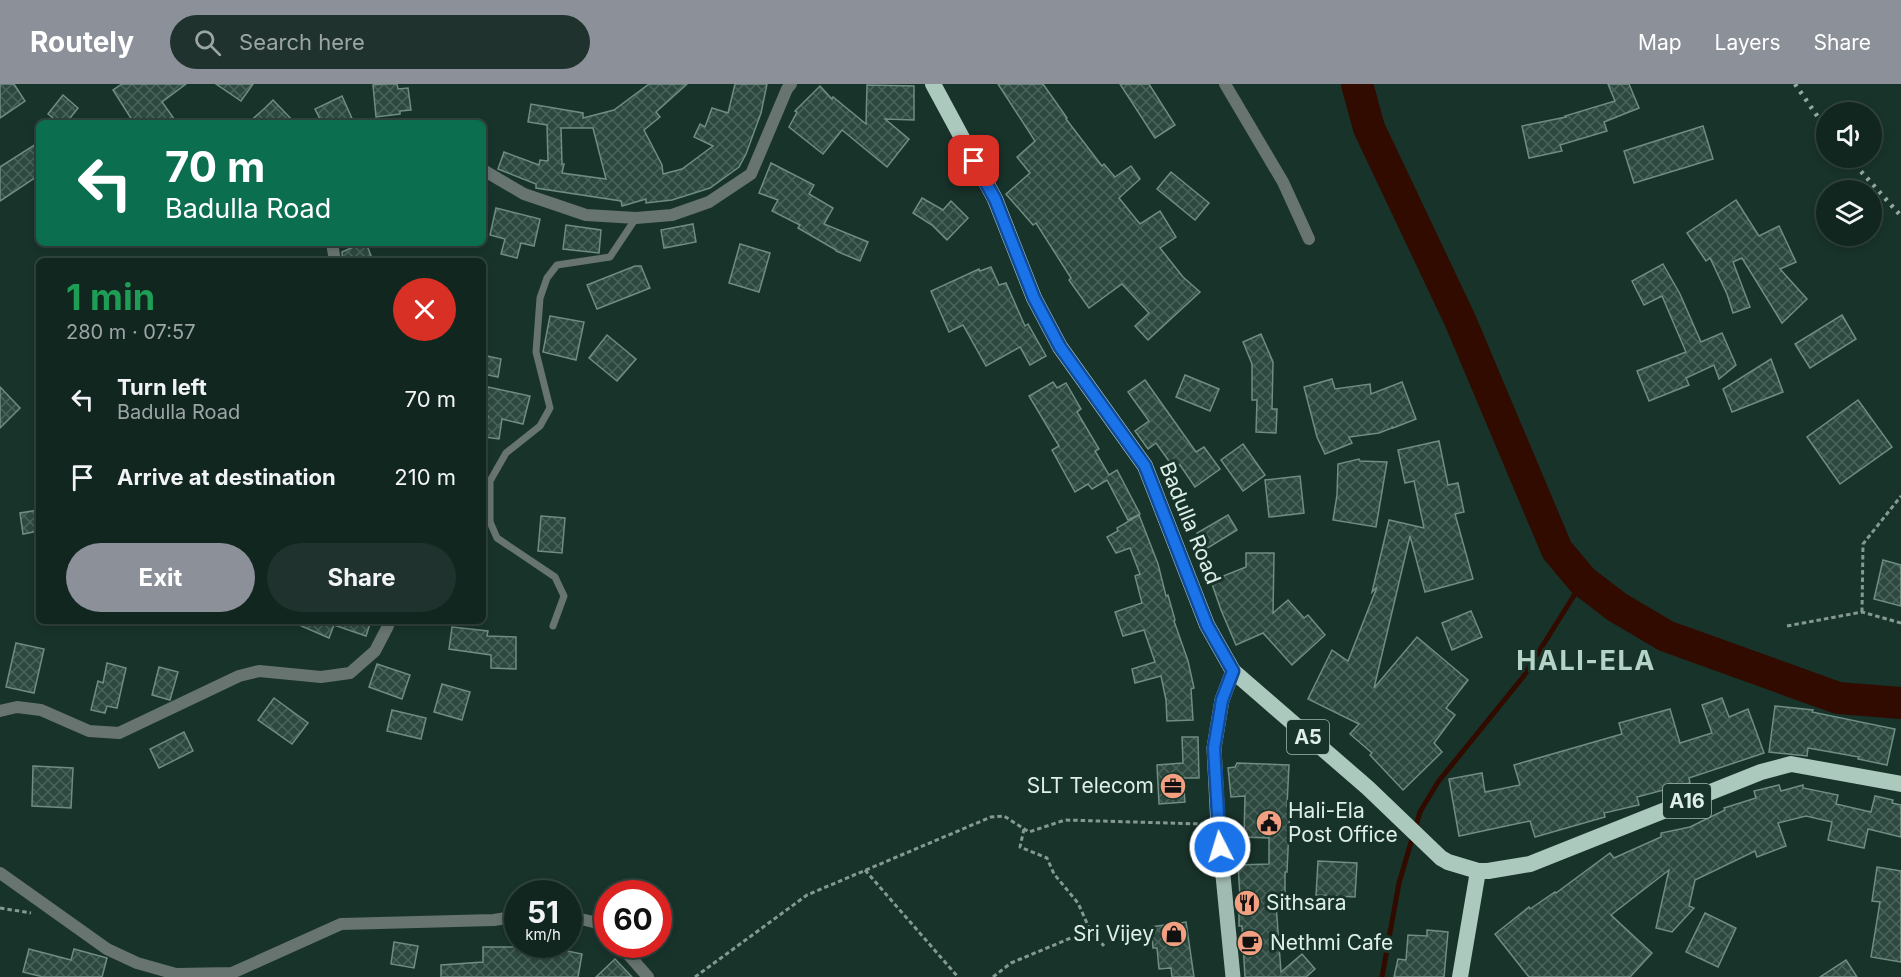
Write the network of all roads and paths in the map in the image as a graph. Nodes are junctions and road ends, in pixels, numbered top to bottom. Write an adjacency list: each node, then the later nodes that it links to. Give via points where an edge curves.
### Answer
1 (791, 84): 5 (street, via 751,174 709,202 672,215)
2 (933, 84): 13 (highway, Badulla Road / A5, via 995,199 1034,298 1060,347 1145,466 1207,625)
3 (1225, 84): 6 (street, via 1283,182)
4 (486, 172): 5 (street, via 524,194 586,215)
5 (636, 218): 11 (lane, via 610,257 557,265 547,278 540,298 536,352 550,408 540,426 506,453 490,481 490,522 497,538 555,577 564,596)
6 (1309, 239)
7 (1901, 495): 8 (path, via 1863,544)
8 (1862, 612): 9 (path); 12 (path)
9 (1901, 623)
10 (388, 624): 14 (street, via 375,651 350,673 321,677 259,671 239,676 119,733 89,731 41,710 17,707)
11 (553, 626)
12 (1787, 626)
13 (1233, 671): 16 (main road, via 1222,700 1214,748); 19 (highway, Badulla Road / A5, via 1441,858)
14 (0, 711)
15 (1901, 784): 19 (highway, A16, via 1791,764 1761,772 1530,864)
16 (1218, 825): 17 (path, via 1065,820 1029,832); 29 (main road)
17 (1024, 829): 18 (path, via 1004,816 991,816); 22 (path, via 1020,847 1047,858 1054,874 1078,903)
18 (865, 870): 26 (path, via 807,895); 27 (path)
19 (1478, 871): 30 (highway)
20 (0, 873): 21 (street, via 107,949 176,975 232,973 341,924)
21 (504, 918)
22 (1090, 930): 23 (path); 28 (path, via 1011,963)
23 (1104, 946)
24 (631, 958): 25 (street)
25 (648, 977)
26 (695, 977)
27 (957, 977)
28 (993, 977)
29 (1233, 977)
30 (1460, 977)

